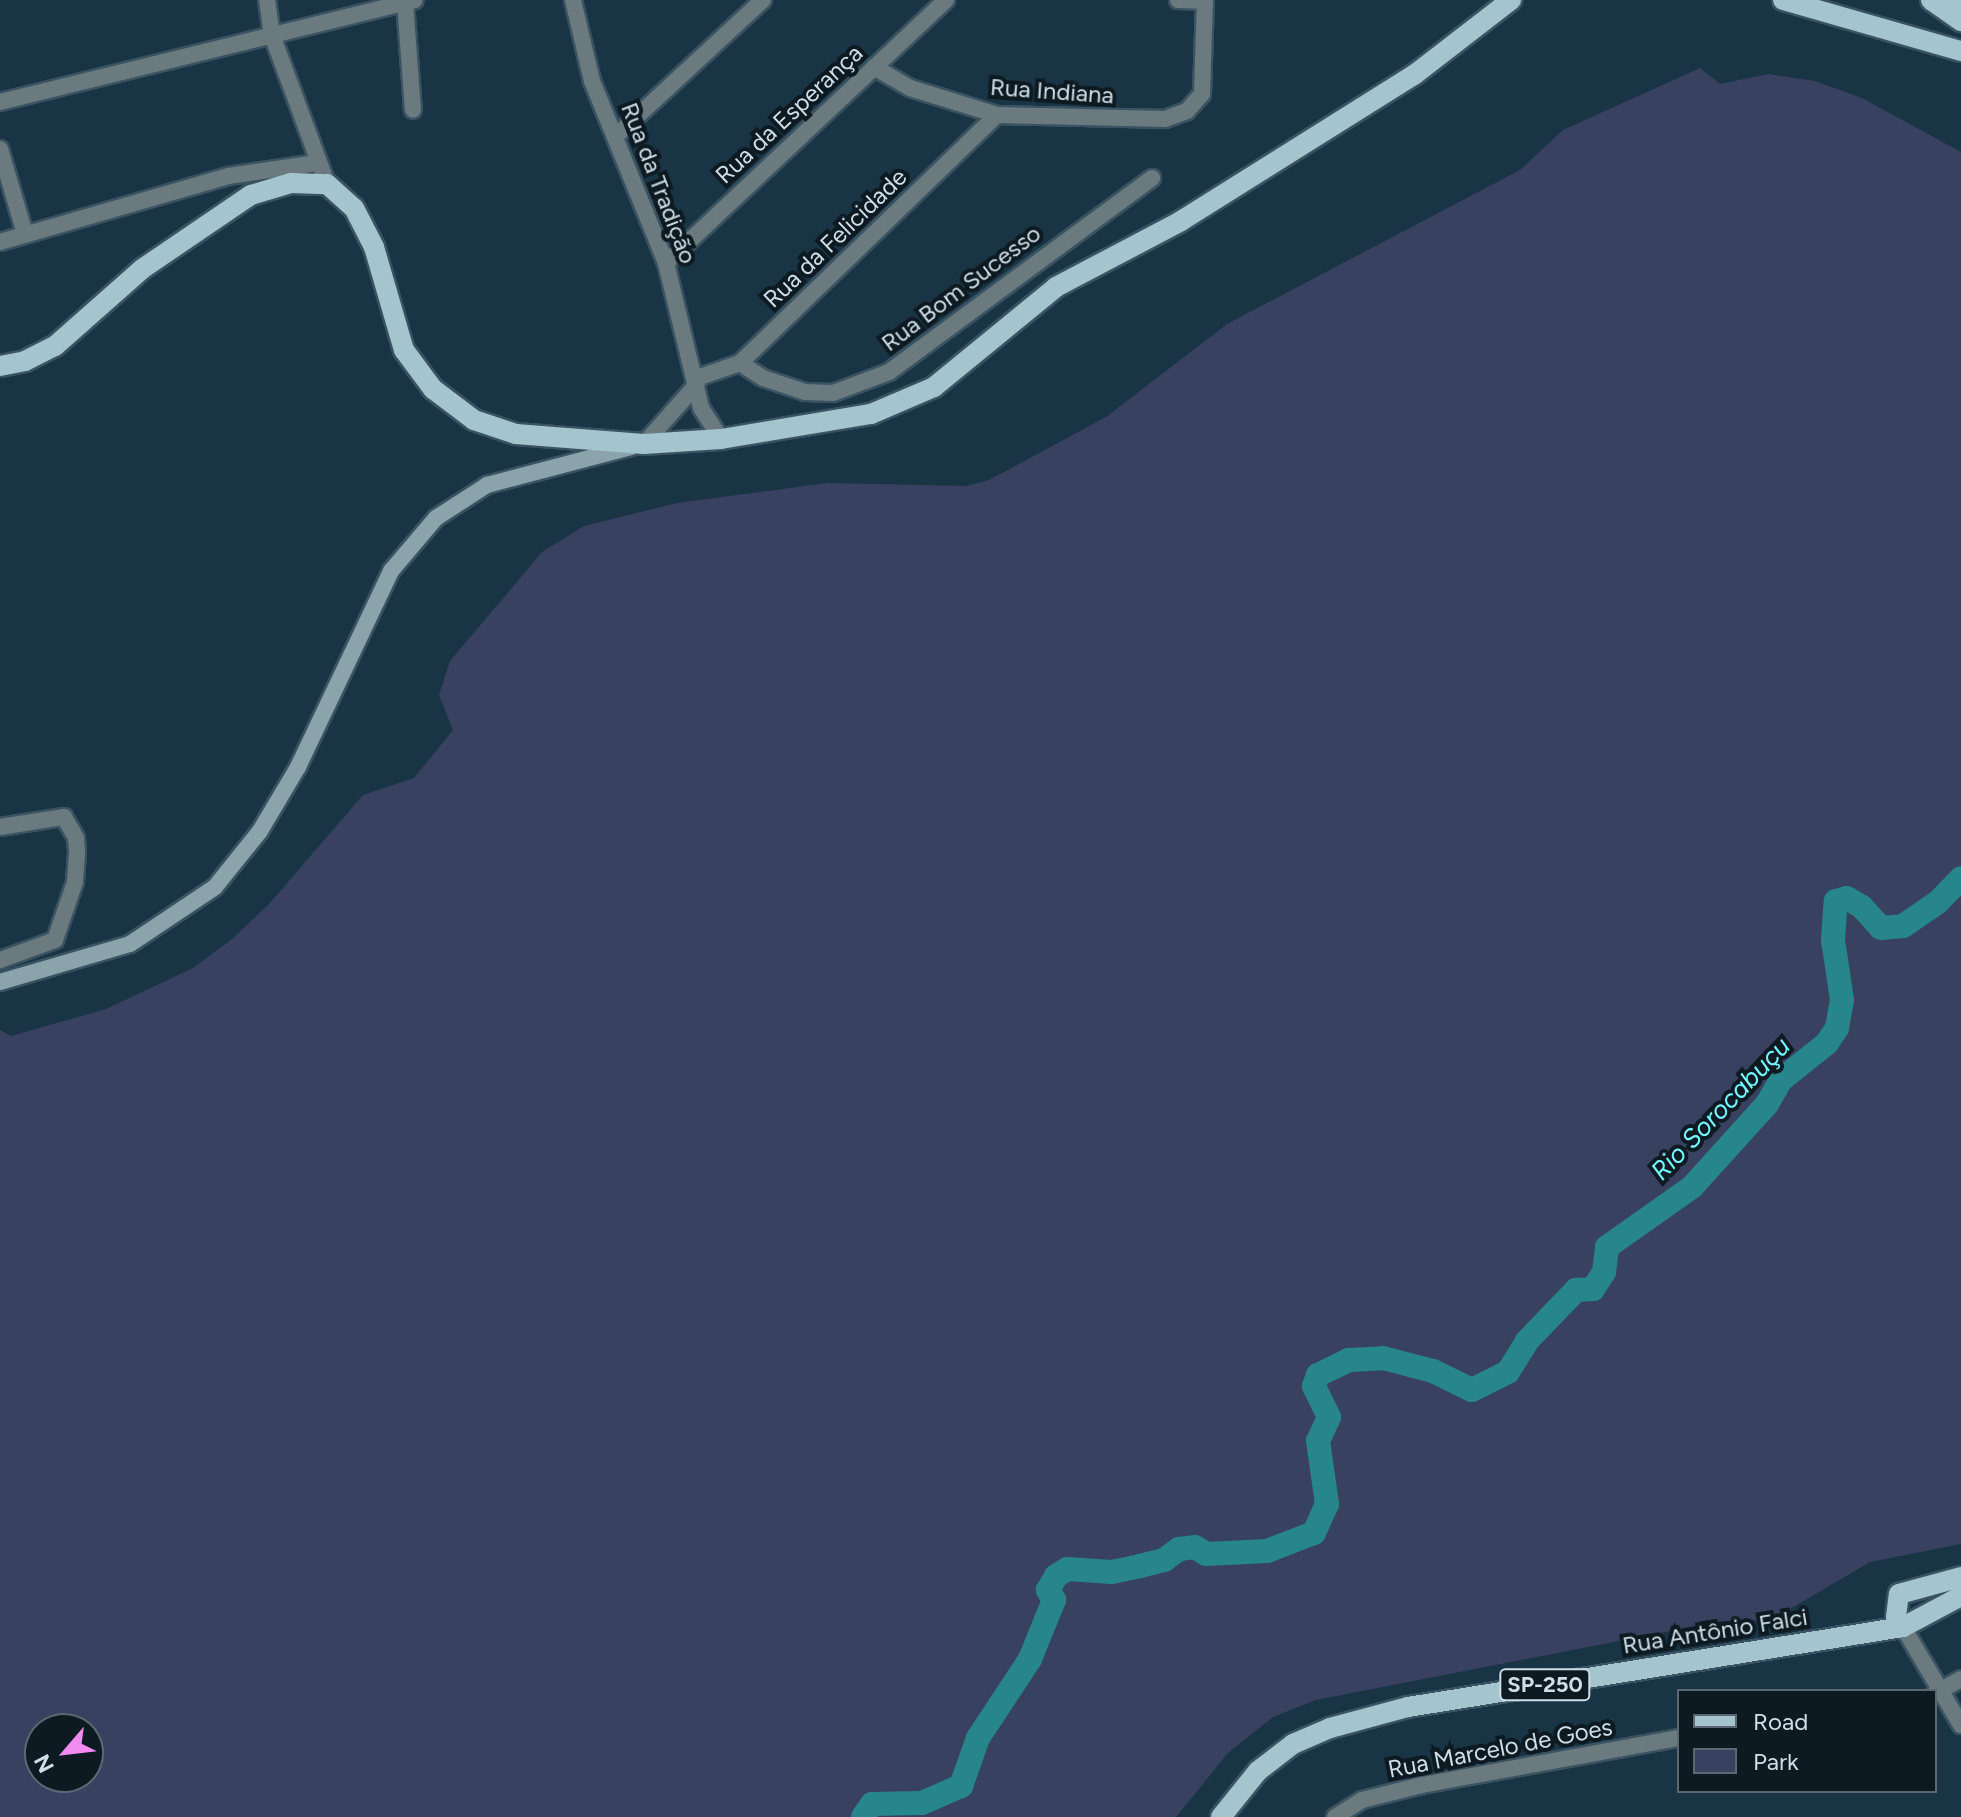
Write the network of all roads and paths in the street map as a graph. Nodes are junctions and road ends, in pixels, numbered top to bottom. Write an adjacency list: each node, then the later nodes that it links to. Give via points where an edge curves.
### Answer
1 (267, 0): 12 (street)
2 (573, 0): 20 (street, Rua da Tradição, via 582,52)
3 (763, 0): 20 (street)
4 (946, 0): 16 (street, Rua da Esperança)
5 (1178, 0): 10 (street)
6 (1511, 0): 31 (main road, via 1414,75 1181,221 1056,287 934,387 908,402 871,414)
7 (1783, 0): 13 (main road)
8 (1931, 0): 11 (main road)
9 (410, 1): 12 (street); 18 (street)
10 (1205, 1): 19 (street, Rua Indiana, via 1206,73 1202,94 1187,111 1137,121)
11 (1961, 21)
12 (272, 35): 17 (street); 22 (street)
13 (1927, 41): 14 (main road); 15 (main road)
14 (1961, 42)
15 (1961, 51)
16 (874, 67): 19 (street, Rua Indiana, via 910,88); 27 (street, Rua da Esperança)
17 (0, 102)
18 (413, 110)
19 (997, 115): 28 (street, Rua da Felicidade)
20 (617, 135): 27 (street, Rua da Tradição)
21 (0, 149): 25 (street)
22 (317, 163): 24 (street); 25 (street, via 228,176)
23 (1152, 178): 28 (street, Rua Bom Sucesso, via 889,372 833,393 805,392 763,378)
24 (327, 184): 29 (main road, via 291,183 251,195 142,269 55,346); 32 (main road, via 354,208 374,247 404,350 433,389 474,420 516,434)
25 (25, 234): 26 (street)
26 (0, 242)
27 (666, 263): 30 (street, Rua da Tradição)
28 (740, 363): 30 (street, Rua da Felicidade)
29 (0, 366)
30 (697, 381): 31 (street, Rua da Tradição, via 701,408); 32 (street)
31 (721, 439): 32 (main road)
32 (644, 444): 35 (street, via 487,485 436,518 391,571 298,767 260,831 215,887 130,944)
33 (0, 827): 34 (street, via 54,815 70,822 76,838 75,882 55,940)
34 (0, 960)
35 (0, 982)
36 (1961, 1577): 38 (main road, via 1899,1594 1896,1617)
37 (1961, 1596): 38 (main road, Rua Antônio Falci / SP-250)
38 (1903, 1627): 40 (street); 45 (main road, Rua Antônio Falci / SP-250, via 1408,1707 1330,1728 1293,1744 1258,1771)
39 (1961, 1679): 41 (street)
40 (1934, 1689)
41 (1937, 1692)
42 (1937, 1694): 43 (street)
43 (1961, 1724)
44 (1677, 1738): 46 (street, Rua Marcelo de Goes, via 1422,1785 1362,1800)
45 (1221, 1817)
46 (1335, 1817)

